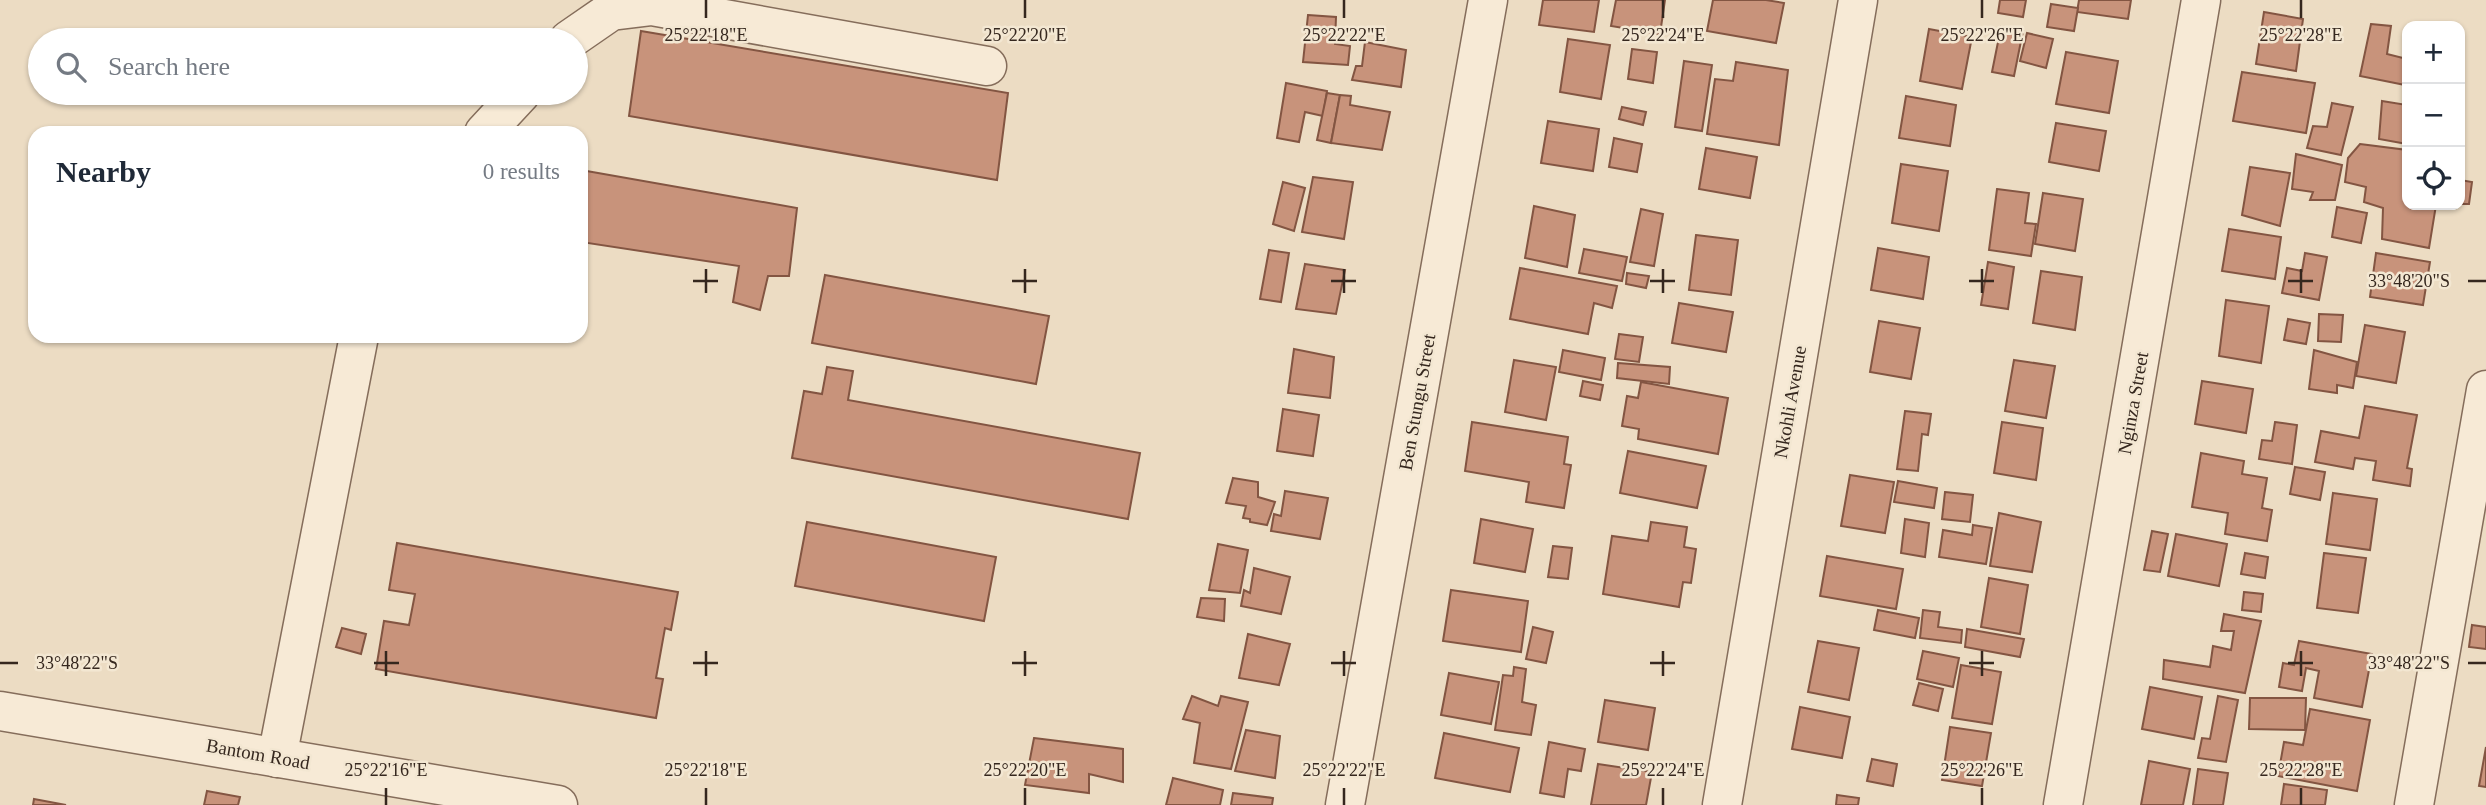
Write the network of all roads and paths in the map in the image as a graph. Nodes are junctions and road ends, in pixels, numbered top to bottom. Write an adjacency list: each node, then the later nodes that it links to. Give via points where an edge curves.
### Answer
1 (1488, 0): 13 (street, Ben Stungu Street)
2 (1858, 0): 14 (street, Nkohli Avenue)
3 (2201, 0): 15 (street, Nginza Street)
4 (586, 28): 5 (street, via 611,11 652,6)
5 (986, 66)
6 (510, 105): 7 (street)
7 (490, 126)
8 (358, 343): 11 (street)
9 (2486, 390): 16 (street)
10 (0, 711): 11 (street, Bantom Road)
11 (277, 758): 12 (street, Bantom Road)
12 (558, 805)
13 (1345, 805)
14 (1722, 805)
15 (2063, 805)
16 (2414, 805)

